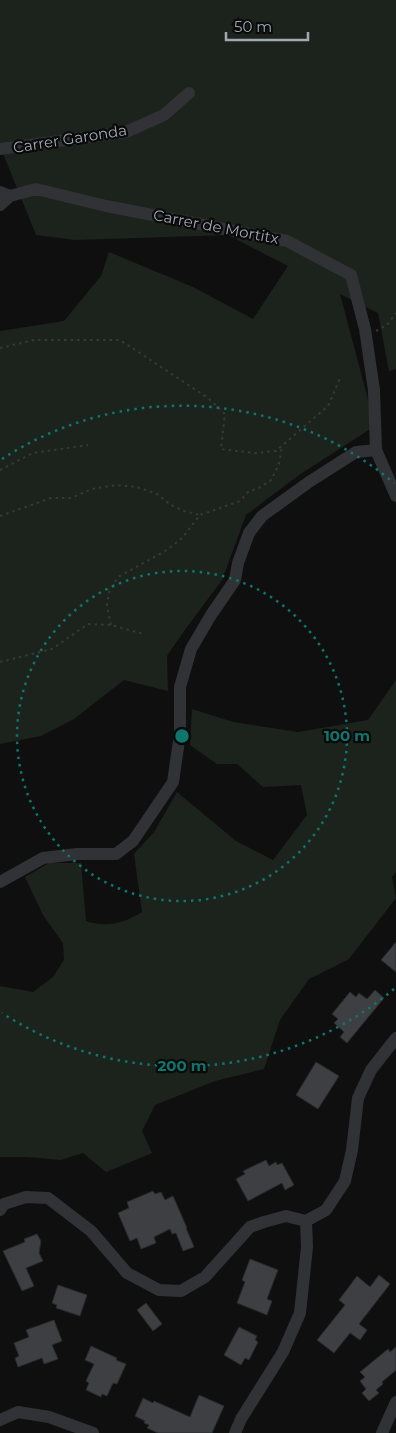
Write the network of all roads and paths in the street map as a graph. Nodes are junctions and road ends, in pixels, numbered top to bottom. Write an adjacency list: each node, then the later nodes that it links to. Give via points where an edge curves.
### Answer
1 (189, 93): 2 (street, Carrer Garonda, via 164,115 126,132)
2 (0, 149)
3 (5, 194): 4 (street); 6 (street, Carrer de Mortitx, via 36,189 287,241 351,275)
4 (0, 205)
5 (396, 313): 6 (path, via 386,325)
6 (366, 336): 11 (street, Carrer de Mortitx, via 374,390)
7 (0, 348): 10 (path, via 34,340 120,340 208,398 225,414 221,449 255,452 276,450)
8 (340, 376): 10 (path, via 328,406)
9 (88, 446): 12 (path, via 33,454)
10 (282, 446): 14 (path, via 279,464 271,480 248,492 240,501)
11 (376, 450): 13 (street, Carrer de Mortitx); 19 (street, via 356,452 309,482 262,516 248,533 235,580 191,649 180,687 180,734 173,782 133,841 116,854 43,858)
12 (0, 470)
13 (396, 496)
14 (200, 515): 15 (path, via 171,505 157,494 137,487 116,485 92,489 72,498 51,498); 16 (path, via 182,538 167,550 118,578 109,592 107,606)
15 (0, 516)
16 (111, 625): 17 (path); 18 (path, via 88,624 52,649)
17 (143, 634)
18 (0, 662)
19 (0, 882)
20 (396, 1038): 22 (street, via 371,1070 358,1098 345,1181 326,1210)
21 (0, 1210): 22 (street, via 4,1204 26,1197 48,1198 92,1231 127,1274 159,1290 181,1291 205,1277 250,1227 286,1216)
22 (306, 1221): 26 (street, via 307,1247 300,1313 283,1352)
23 (396, 1402): 27 (street)
24 (0, 1420): 25 (street, via 18,1412 49,1417)
25 (93, 1433)
26 (235, 1433)
27 (382, 1433)

